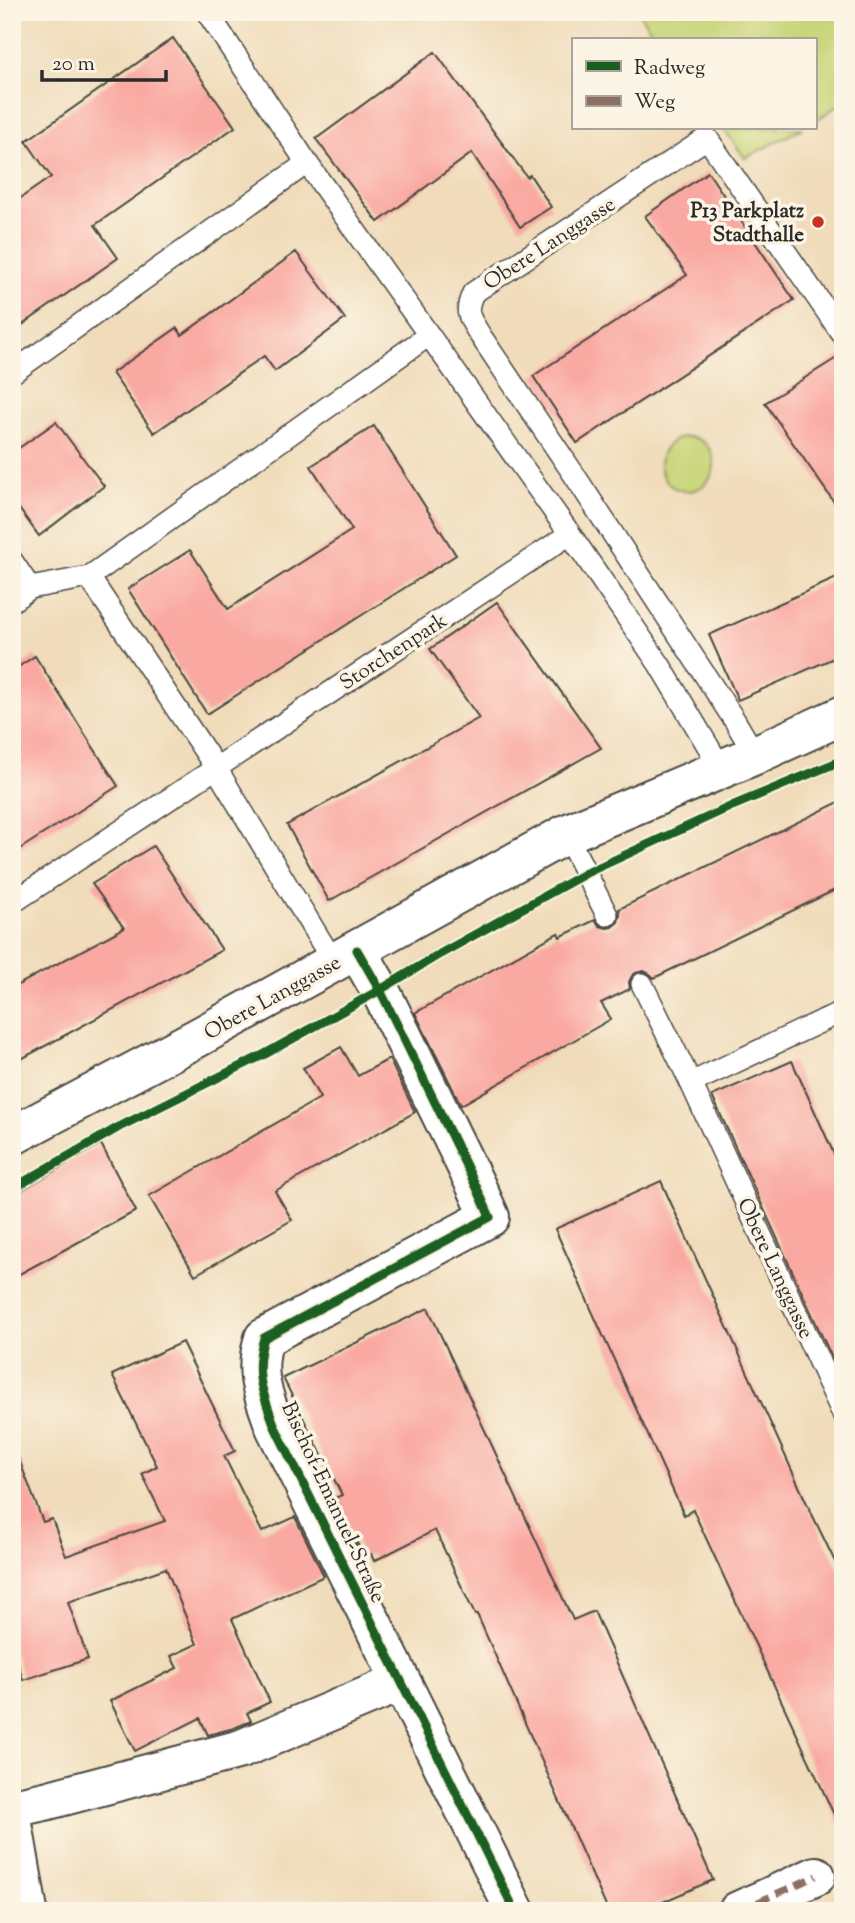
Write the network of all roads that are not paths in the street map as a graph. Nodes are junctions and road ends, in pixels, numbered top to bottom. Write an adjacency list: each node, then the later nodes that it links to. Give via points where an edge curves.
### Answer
1 (209, 15): 2 (lane)
2 (307, 163): 3 (lane); 5 (lane)
3 (429, 335): 6 (lane); 8 (lane)
4 (843, 335): 12 (lane, Obere Langgasse, via 707,138 473,293 467,306 480,335 735,720)
5 (12, 373)
6 (570, 534): 12 (lane, via 659,664); 13 (lane, Storchenpark)
7 (12, 561): 9 (lane)
8 (89, 577): 9 (lane); 13 (lane)
9 (30, 588): 10 (lane)
10 (12, 601)
11 (843, 715): 12 (street, Obere Langgasse)
12 (738, 761): 14 (street, Obere Langgasse)
13 (216, 768): 15 (lane, Storchenpark); 17 (lane)
14 (566, 834): 16 (lane); 17 (street, Obere Langgasse)
15 (12, 903)
16 (607, 915)
17 (346, 957): 21 (street, Obere Langgasse); 23 (street, Bischof-Emanuel-Straße, via 380,990 490,1217 264,1338 258,1357 260,1384 275,1427)
18 (642, 984): 20 (lane, Obere Langgasse)
19 (843, 1011): 20 (lane)
20 (691, 1083): 22 (lane, Obere Langgasse)
21 (12, 1136)
22 (843, 1415)
23 (401, 1682): 24 (street, via 242,1749); 28 (street, Bischof-Emanuel-Straße)
24 (12, 1808)
25 (12, 1818): 27 (street)
26 (816, 1876): 29 (street)
27 (28, 1911)
28 (515, 1911)
29 (738, 1911)

